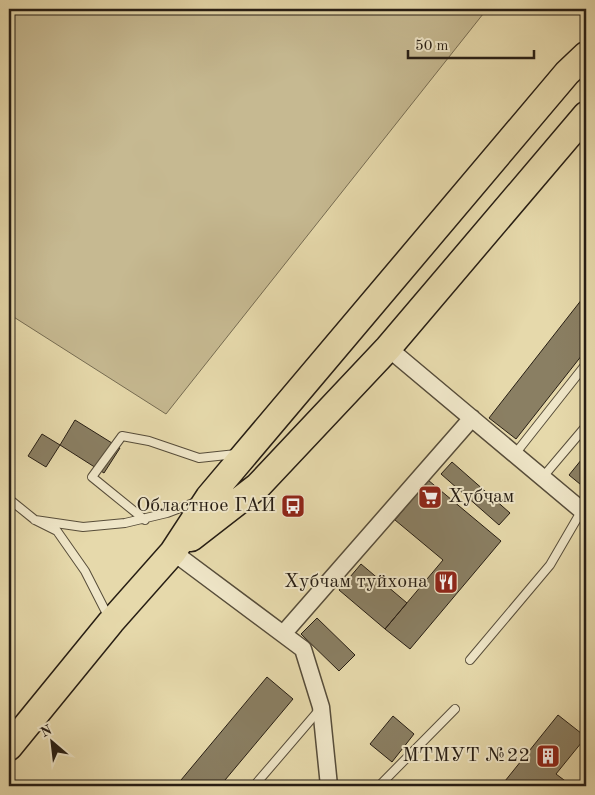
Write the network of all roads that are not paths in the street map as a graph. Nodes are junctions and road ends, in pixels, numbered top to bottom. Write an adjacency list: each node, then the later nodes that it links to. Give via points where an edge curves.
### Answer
1 (586, 55): 7 (highway)
2 (586, 115): 3 (highway)
3 (388, 348): 5 (street); 15 (highway, via 258,486)
4 (586, 364): 8 (lane)
5 (472, 418): 8 (street); 17 (street)
6 (586, 426): 9 (lane)
7 (248, 453): 10 (highway); 14 (lane, via 199,458 149,441 122,436 92,477)
8 (515, 454): 9 (street)
9 (542, 478): 12 (street)
10 (209, 497): 14 (lane); 15 (highway)
11 (9, 499): 13 (lane)
12 (584, 512): 18 (lane, via 550,565)
13 (35, 520): 14 (lane, via 83,527); 16 (lane, via 57,531 85,571)
14 (145, 520)
15 (173, 552): 16 (highway); 17 (street)
16 (111, 622): 21 (highway)
17 (283, 634): 19 (street, via 303,649)
18 (470, 660)
19 (321, 707): 22 (lane); 23 (street)
20 (455, 709): 24 (lane)
21 (9, 747)
22 (254, 786)
23 (329, 786)
24 (379, 786)

